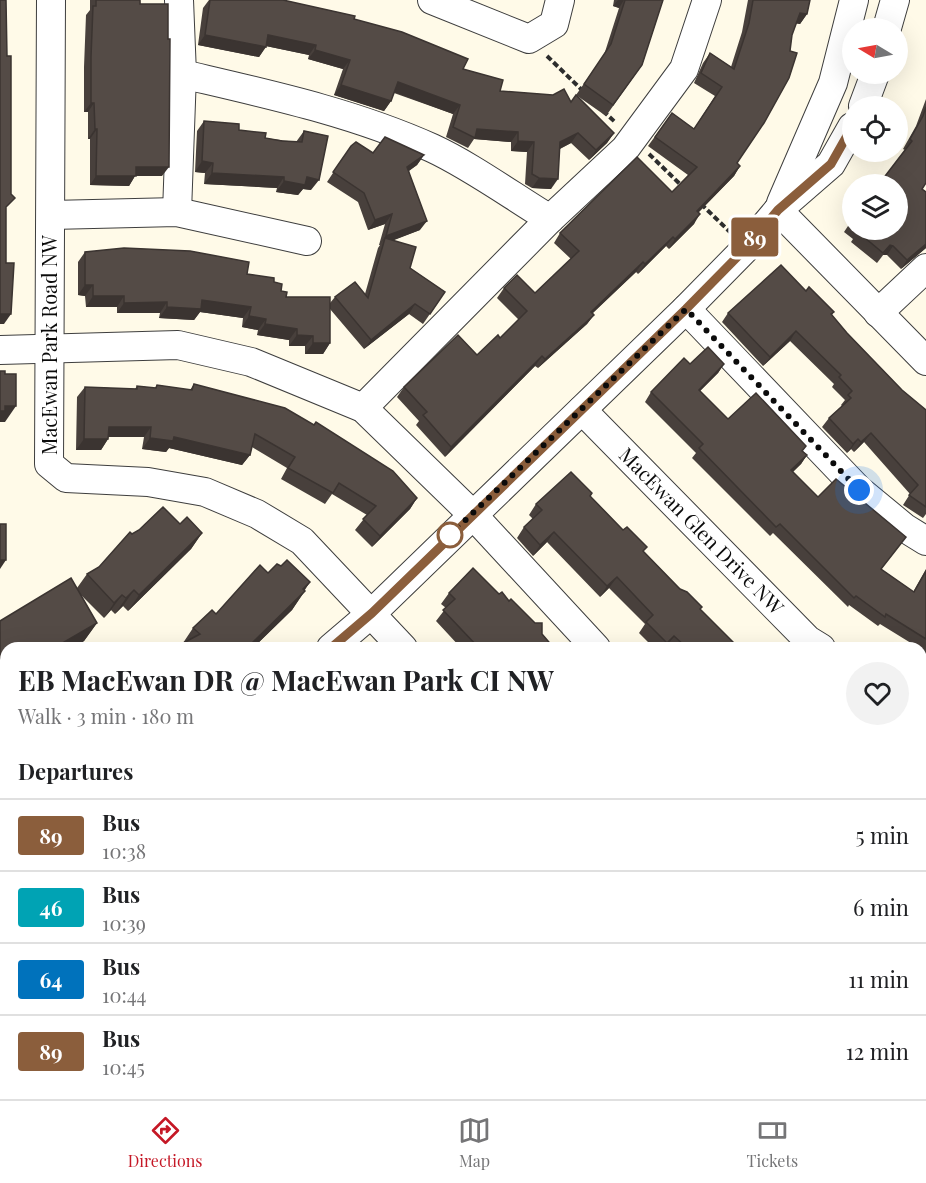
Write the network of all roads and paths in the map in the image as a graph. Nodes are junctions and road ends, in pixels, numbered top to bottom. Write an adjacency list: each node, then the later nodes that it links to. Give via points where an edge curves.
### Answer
1 (51, 0): 19 (street, MacEwan Park Road NW)
2 (179, 0): 10 (street)
3 (432, 0): 9 (street)
4 (560, 0): 9 (street, via 554,24)
5 (707, 0): 13 (street, via 684,69)
6 (854, 0): 17 (street, via 833,83)
7 (894, 0): 8 (street)
8 (890, 18)
9 (529, 39): 11 (path)
10 (182, 74): 18 (street); 20 (street, via 362,120 434,149)
11 (590, 97)
12 (598, 106): 13 (path)
13 (633, 139): 15 (path); 20 (street)
14 (842, 145): 17 (street, via 831,164)
15 (684, 188)
16 (693, 196): 22 (path)
17 (778, 210): 22 (street); 25 (street)
18 (177, 212): 19 (street); 21 (street)
19 (51, 215): 27 (street, MacEwan Park Road NW)
20 (550, 219): 29 (street)
21 (307, 241)
22 (746, 248): 24 (street)
23 (926, 268): 25 (street)
24 (686, 309): 30 (street); 32 (street, via 859,490)
25 (878, 313): 28 (street)
26 (0, 350): 27 (street)
27 (48, 350): 29 (street, via 178,345 251,362); 33 (street, MacEwan Park Road NW, via 49,464 66,478 148,482 205,492 257,514 302,541)
28 (926, 361)
29 (363, 408): 31 (street)
30 (582, 410): 31 (street); 37 (street, MacEwan Glen Drive NW)
31 (472, 514): 33 (street); 36 (street)
32 (926, 541)
33 (372, 613): 34 (street); 35 (street)
34 (338, 642)
35 (398, 642)
36 (590, 642)
37 (811, 642)

